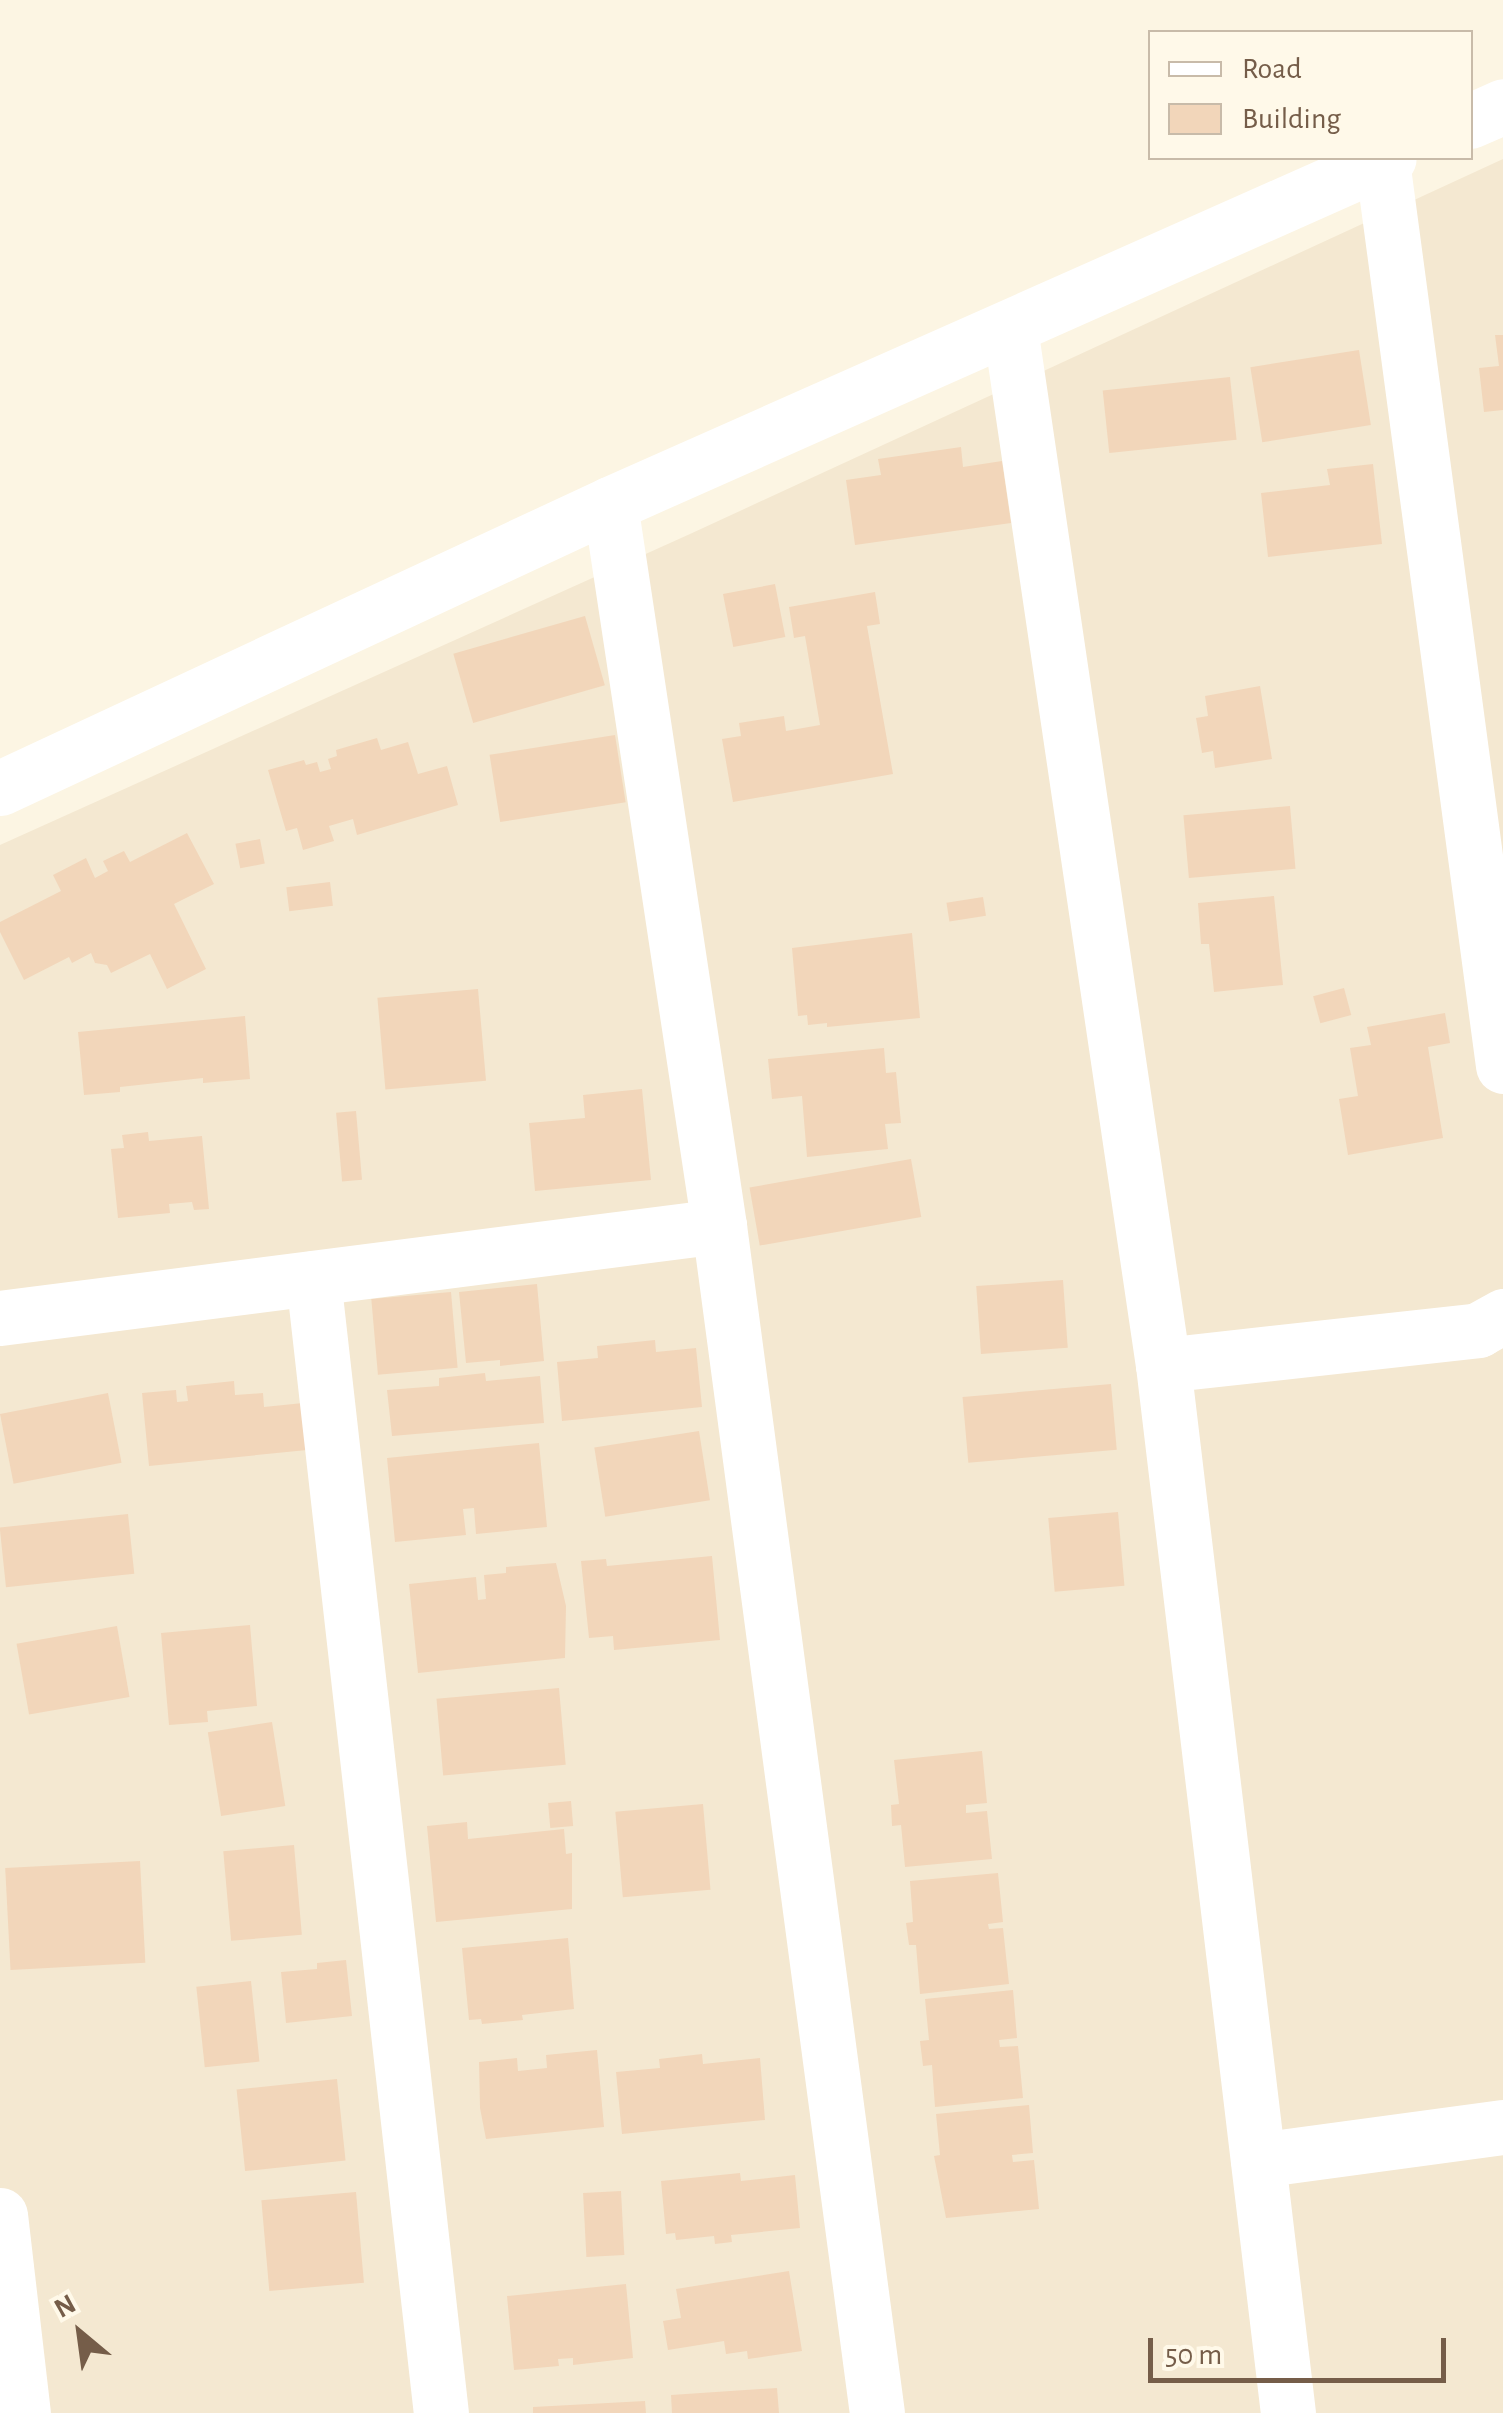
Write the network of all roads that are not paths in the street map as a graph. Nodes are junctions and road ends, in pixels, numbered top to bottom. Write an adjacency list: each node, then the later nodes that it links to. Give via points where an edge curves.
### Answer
1 (1503, 106): 2 (street)
2 (1473, 120)
3 (1383, 160): 5 (street)
4 (1385, 160): 8 (street)
5 (1010, 328): 6 (street); 13 (street)
6 (610, 504): 7 (street); 9 (street)
7 (0, 788)
8 (1503, 1066)
9 (719, 1226): 10 (street); 19 (street)
10 (313, 1278): 12 (street); 18 (street)
11 (1503, 1316): 13 (street, via 1478,1330)
12 (0, 1318)
13 (1163, 1364): 15 (street)
14 (1503, 2127): 15 (street)
15 (1258, 2160): 20 (street)
16 (0, 2215): 17 (street)
17 (23, 2413)
18 (440, 2413)
19 (877, 2413)
20 (1288, 2413)

